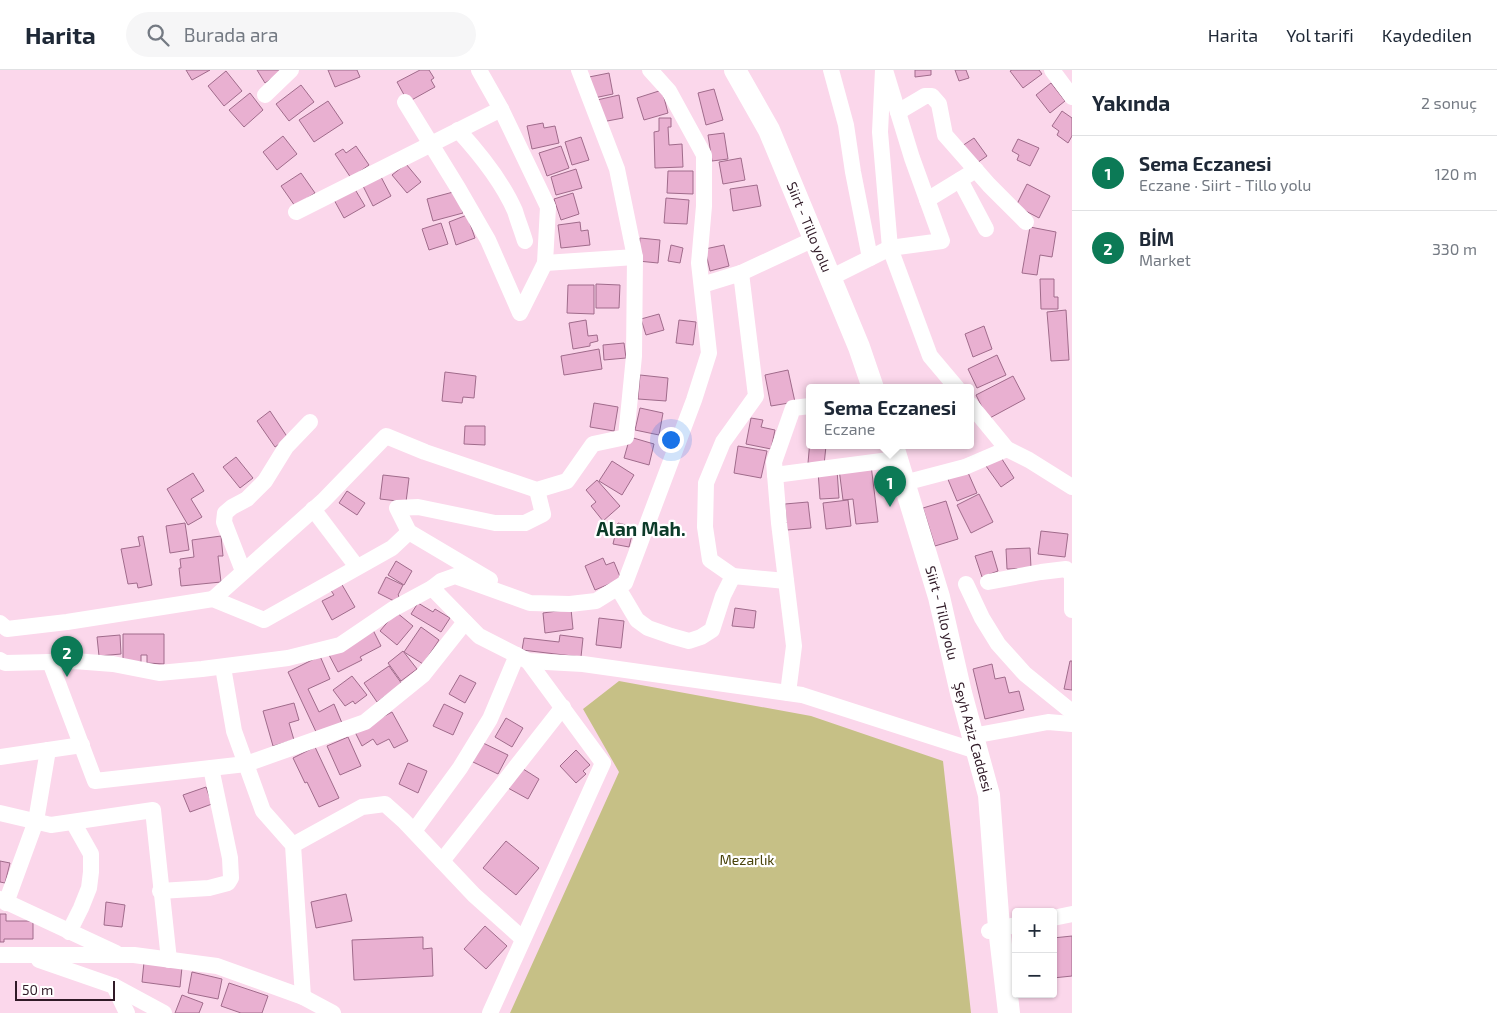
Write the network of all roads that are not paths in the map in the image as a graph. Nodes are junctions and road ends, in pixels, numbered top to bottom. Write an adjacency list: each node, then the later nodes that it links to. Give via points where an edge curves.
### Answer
1 (291, 70): 9 (street)
2 (478, 70): 12 (street)
3 (579, 70): 25 (street, via 617,170)
4 (650, 70): 30 (street, via 669,91 704,155 699,263)
5 (735, 70): 22 (main road, Siirt - Tillo yolu, via 769,130)
6 (831, 70): 26 (street, via 846,124)
7 (884, 70): 13 (street); 24 (street, via 880,132)
8 (1052, 70): 10 (street)
9 (265, 95)
10 (1072, 98)
11 (405, 102): 15 (street)
12 (501, 109): 14 (street); 27 (street, via 548,207)
13 (898, 112): 16 (street, via 925,96 932,96 939,104 945,135); 18 (street)
14 (458, 130): 15 (street); 23 (street, via 499,182 514,209)
15 (430, 144): 19 (street); 27 (street, via 488,240 520,313)
16 (976, 170): 17 (street); 20 (street)
17 (960, 180): 18 (street); 21 (street)
18 (927, 200): 24 (street, via 942,241)
19 (296, 212)
20 (1026, 222)
21 (986, 229)
22 (814, 239): 28 (street); 29 (main road, Siirt - Tillo yolu)
23 (525, 241)
24 (890, 248): 26 (street); 32 (street, via 930,356)
25 (635, 257): 27 (street); 41 (street, via 634,356 626,438 593,444 567,481)
26 (870, 258): 29 (street)
27 (546, 263)
28 (741, 273): 30 (street); 46 (street, via 756,396 723,442 706,483 704,527 710,560)
29 (830, 278): 31 (main road, Siirt - Tillo yolu)
30 (702, 285): 51 (street, via 709,353 625,583)
31 (872, 384)
32 (954, 384)
33 (806, 406): 38 (street, via 793,408 774,462)
34 (974, 409): 36 (street)
35 (310, 422): 45 (street, via 286,447 265,481 225,513 224,522)
36 (1007, 449): 39 (street, via 965,467); 40 (street)
37 (895, 453): 38 (street); 39 (main road, Siirt - Tillo yolu)
38 (775, 475): 47 (street)
39 (904, 483): 62 (main road, Siirt - Tillo yolu, via 939,596)
40 (1072, 487)
41 (537, 490): 42 (street, via 386,436); 43 (street, via 543,514 525,523 495,523 418,507 397,508)
42 (313, 509): 44 (street); 45 (street)
43 (409, 532): 44 (street, via 392,548); 53 (street)
44 (358, 567): 52 (street, via 264,620)
45 (243, 571): 52 (street)
46 (733, 576): 47 (street); 51 (street, via 712,630 689,641 648,628 637,620)
47 (786, 581): 61 (street, via 794,646)
48 (988, 582): 54 (street, via 1066,569 1072,575)
49 (966, 584): 64 (street, via 998,644 1025,674)
50 (432, 588): 53 (street, via 455,576); 55 (street); 60 (street, via 340,644 288,658)
51 (618, 588): 53 (street, via 596,601)
52 (213, 599): 56 (street, via 17,628 7,629)
53 (530, 603)
54 (1072, 610)
55 (465, 622): 57 (street, via 479,636); 70 (street, via 423,675 365,722)
56 (0, 623)
57 (523, 658): 61 (street); 63 (street); 75 (street, via 460,768)
58 (0, 660): 59 (street, via 5,663)
59 (50, 662): 60 (street, via 74,660 159,673); 67 (street)
60 (223, 667): 70 (street, via 234,731)
61 (788, 693): 66 (street)
62 (961, 693): 66 (main road, Şeyh Aziz Caddesi)
63 (563, 708): 77 (street); 84 (street, via 603,762)
64 (1072, 712)
65 (1072, 724): 66 (street, via 1048,722)
66 (971, 743): 82 (main road, Şeyh Aziz Caddesi, via 989,795)
67 (82, 745): 68 (street); 71 (street, via 95,781)
68 (48, 750): 69 (street); 73 (street)
69 (0, 757)
70 (246, 764): 71 (street); 76 (street, via 263,811)
71 (212, 768): 78 (street, via 231,878 228,883 209,888)
72 (0, 813): 73 (street)
73 (36, 821): 74 (street, via 51,825); 79 (street)
74 (73, 822): 78 (street, via 152,810); 83 (street, via 91,854 91,872 84,902)
75 (414, 831): 76 (street, via 385,804 362,808); 77 (street)
76 (293, 845): 90 (street)
77 (442, 862): 84 (street)
78 (160, 891): 88 (street)
79 (3, 901): 83 (street)
80 (1072, 914): 81 (street)
81 (1057, 917)
82 (1001, 928): 95 (main road, Şeyh Aziz Caddesi); 96 (main road, Şeyh Aziz Caddesi)
83 (68, 932): 87 (street)
84 (523, 939): 94 (street)
85 (0, 955): 86 (street)
86 (26, 955): 87 (street); 89 (street)
87 (120, 955): 88 (street)
88 (169, 960): 90 (street, via 217,966)
89 (114, 986): 91 (street); 92 (street)
90 (303, 997): 93 (street)
91 (127, 1013)
92 (164, 1013)
93 (333, 1013)
94 (490, 1013)
95 (996, 1013)
96 (1009, 1013)

